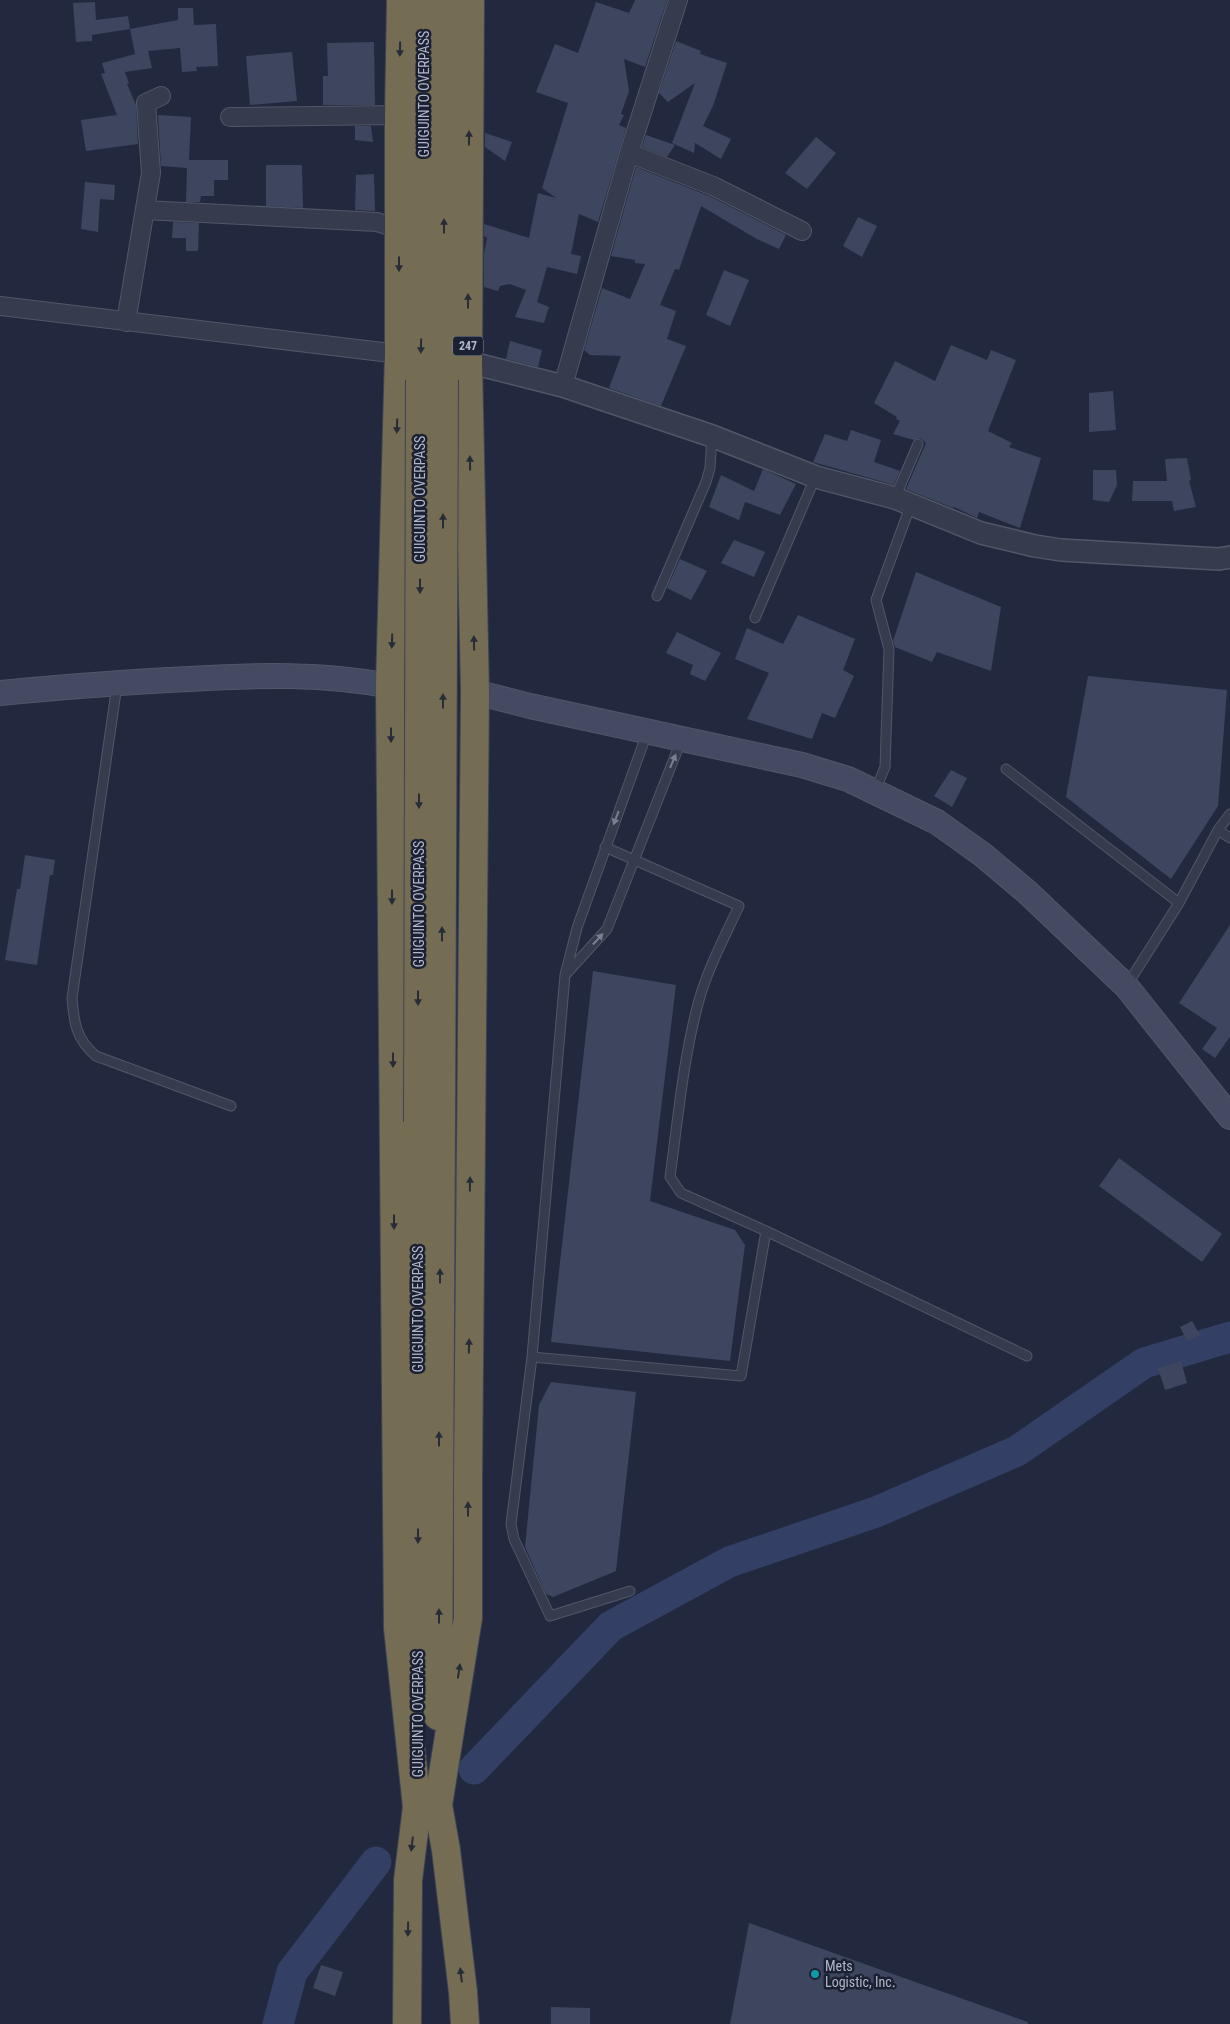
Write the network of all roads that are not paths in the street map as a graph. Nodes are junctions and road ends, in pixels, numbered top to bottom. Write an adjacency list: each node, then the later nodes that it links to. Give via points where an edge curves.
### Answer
1 (401, 0): 7 (highway, one-way to 7)
2 (424, 0): 17 (highway, GUIGUINTO OVERPASS, one-way to 17)
3 (446, 0): 17 (highway, GUIGUINTO OVERPASS, one-way to 3)
4 (470, 0): 16 (highway, 247, one-way to 4)
5 (678, 0): 9 (street)
6 (161, 96): 10 (street, via 146,103 151,173)
7 (399, 115): 8 (street); 11 (highway)
8 (230, 117)
9 (628, 153): 12 (street, via 713,186); 18 (street)
10 (145, 210): 11 (street, via 377,222); 14 (street)
11 (399, 229): 15 (highway, one-way to 15)
12 (802, 231)
13 (0, 306): 14 (street)
14 (126, 322): 15 (street)
15 (399, 354): 27 (highway, one-way to 27)
16 (468, 362): 18 (street); 29 (highway, 247, one-way to 16)
17 (432, 380): 48 (highway, GUIGUINTO OVERPASS, bridge)
18 (563, 386): 19 (street)
19 (712, 436): 21 (street); 24 (lane, via 706,482)
20 (918, 444): 22 (lane)
21 (816, 476): 22 (street); 25 (lane)
22 (903, 501): 23 (street, via 981,533 1035,546 1219,559); 33 (lane, via 876,600 889,649 885,767)
23 (1230, 557)
24 (657, 596)
25 (755, 618)
26 (117, 683): 27 (main road, via 261,675 358,680); 28 (main road); 42 (lane, via 72,998 74,1023 84,1046 96,1056)
27 (390, 686): 48 (highway, one-way to 48, via 398,1628)
28 (0, 692)
29 (475, 692): 30 (main road); 48 (highway, one-way to 29, via 468,1618)
30 (647, 732): 31 (main road); 37 (lane, one-way to 37)
31 (682, 739): 33 (main road, via 802,765); 38 (lane, one-way to 31)
32 (1006, 769): 39 (lane)
33 (875, 791): 41 (main road, via 938,822 983,855)
34 (1230, 814): 35 (lane)
35 (1218, 830): 36 (lane); 39 (lane)
36 (1230, 838)
37 (605, 847): 38 (lane); 40 (lane, via 577,928)
38 (634, 860): 40 (lane, one-way to 38, via 607,929); 44 (lane, via 739,906 714,958 698,1004 670,1177 681,1193)
39 (1179, 903): 41 (lane)
40 (565, 975): 46 (lane)
41 (1126, 986): 43 (main road)
42 (231, 1106)
43 (1230, 1117)
44 (766, 1231): 45 (lane); 46 (lane, via 741,1376)
45 (1027, 1356)
46 (532, 1357): 47 (lane, via 511,1524 514,1539 550,1616)
47 (630, 1591)
48 (427, 1806): 49 (highway, one-way to 49, via 408,1880); 50 (highway, one-way to 48, via 447,1859)
49 (407, 2024)
50 (465, 2024)

